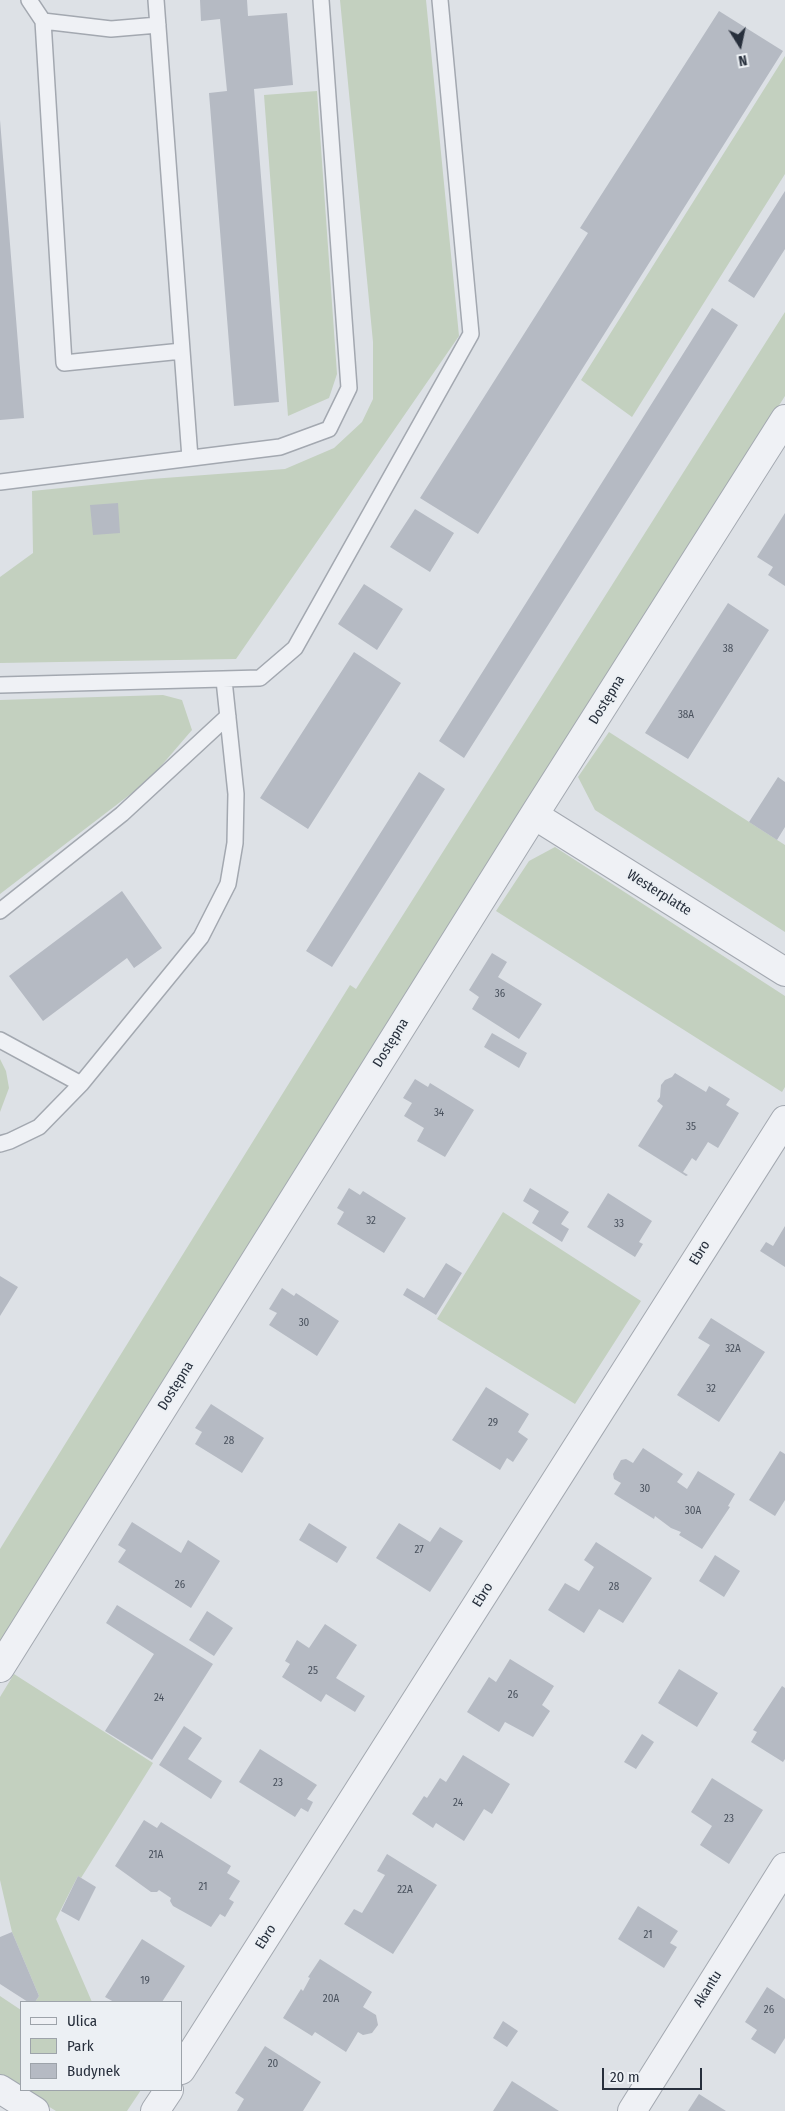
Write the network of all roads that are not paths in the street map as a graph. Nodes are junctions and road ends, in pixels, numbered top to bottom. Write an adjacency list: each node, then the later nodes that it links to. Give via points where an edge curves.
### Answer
1 (29, 0): 5 (lane)
2 (156, 0): 6 (lane)
3 (321, 0): 9 (lane, via 349,388 329,429 280,448)
4 (440, 0): 11 (lane, via 470,334 295,648 260,678)
5 (43, 21): 6 (lane, via 111,29); 7 (lane, via 64,363)
6 (158, 25): 7 (lane)
7 (182, 351): 9 (lane)
8 (785, 419): 14 (street, Dostępna)
9 (190, 458): 10 (lane)
10 (0, 482)
11 (224, 680): 12 (lane); 13 (lane)
12 (0, 685)
13 (228, 716): 15 (lane, via 122,814); 18 (lane, via 236,794 235,843 228,884 201,937)
14 (534, 815): 16 (street, Westerplatte); 21 (street, Dostępna)
15 (0, 911)
16 (785, 972)
17 (2, 1038): 18 (lane)
18 (81, 1084): 20 (lane, via 39,1126)
19 (785, 1120): 23 (street, Ebro)
20 (0, 1144)
21 (0, 1668)
22 (785, 1867): 28 (street, Akantu)
23 (182, 2068)
24 (0, 2089): 26 (street)
25 (168, 2091): 27 (street)
26 (35, 2111)
27 (155, 2111)
28 (632, 2111)

